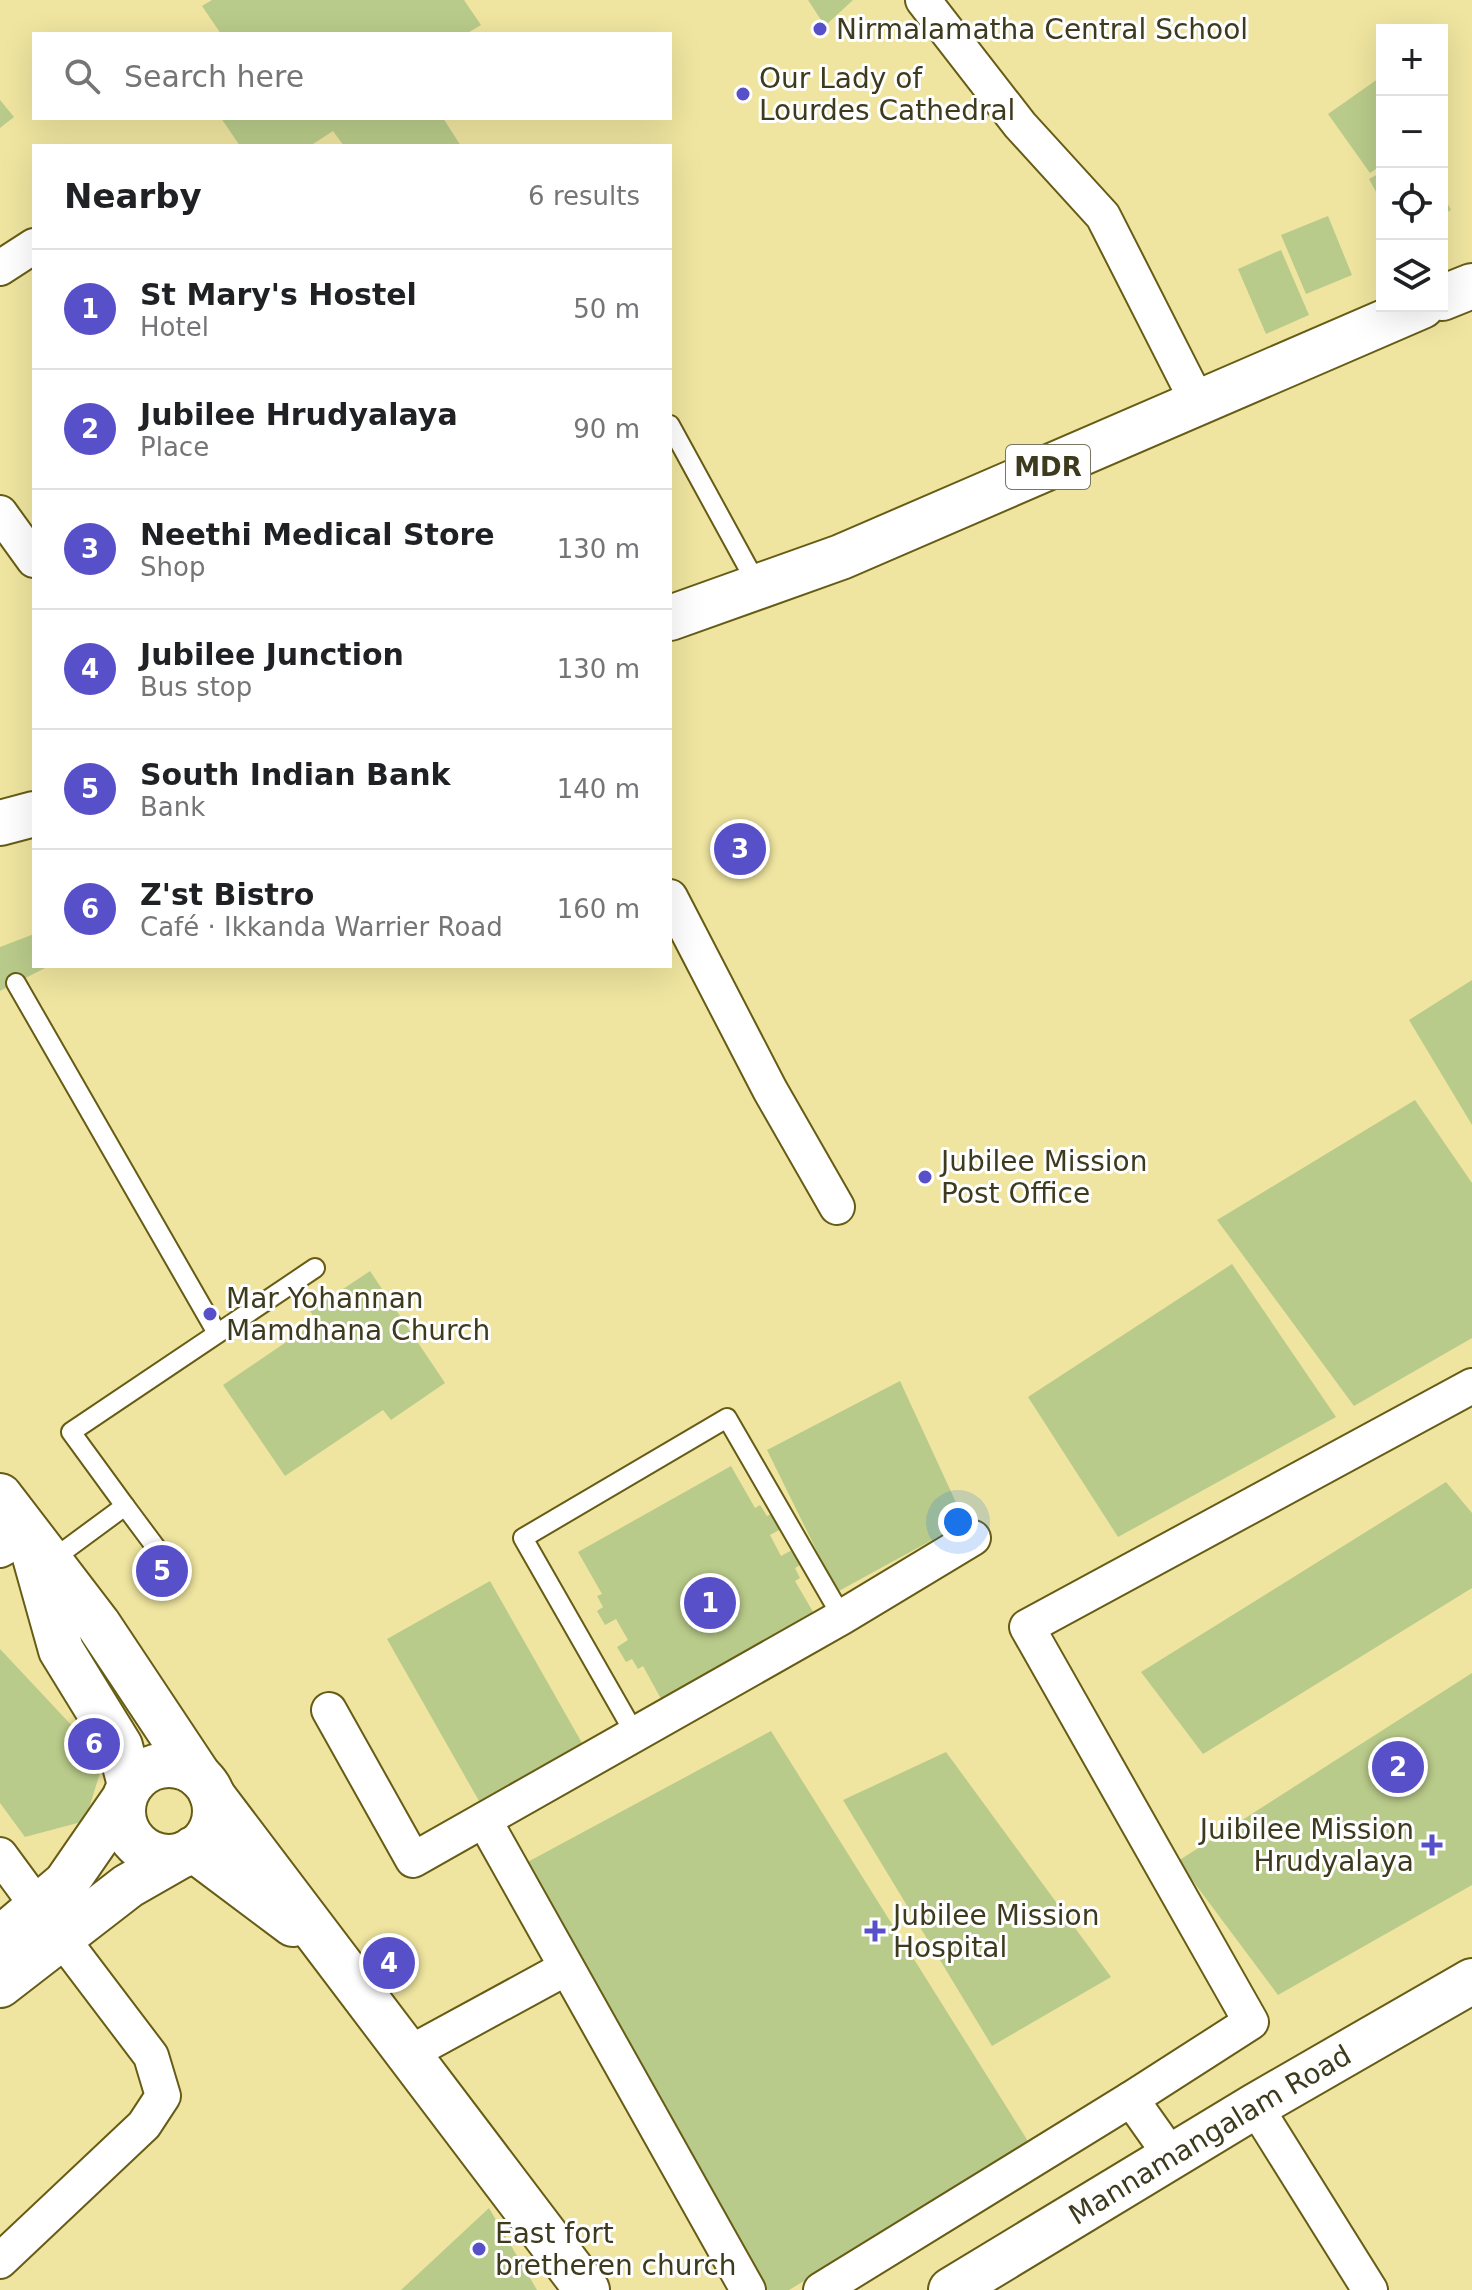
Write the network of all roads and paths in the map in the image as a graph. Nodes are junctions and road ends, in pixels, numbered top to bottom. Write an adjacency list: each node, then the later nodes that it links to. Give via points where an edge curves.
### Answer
1 (923, 0): 7 (street, via 1020,125 1103,216)
2 (32, 247): 3 (street)
3 (0, 268)
4 (1472, 286): 5 (main road)
5 (1448, 296)
6 (1408, 312): 7 (main road, MDR)
7 (1198, 403): 11 (main road, MDR, via 841,557)
8 (672, 429): 11 (lane)
9 (0, 513): 10 (street)
10 (32, 557)
11 (758, 586): 12 (main road, MDR)
12 (672, 617)
13 (32, 815): 14 (main road)
14 (0, 823)
15 (672, 901): 17 (street)
16 (16, 983): 19 (lane)
17 (837, 1207)
18 (315, 1268): 19 (lane)
19 (217, 1333): 22 (lane, via 71,1432)
20 (1472, 1386): 41 (street, via 1027,1627 1251,2022)
21 (0, 1496): 24 (main road)
22 (125, 1506): 24 (lane); 25 (lane)
23 (973, 1538): 26 (street)
24 (26, 1549): 29 (main road, via 98,1624); 30 (main road, via 61,1650 120,1746)
25 (160, 1553)
26 (842, 1617): 28 (street); 28 (lane, via 727,1418 523,1538)
27 (329, 1710): 31 (street, via 413,1860)
28 (635, 1734): 31 (street)
29 (206, 1786): 30 (main road, via 171,1765 155,1767); 32 (main road, via 213,1823 207,1837); 36 (main road)
30 (127, 1792): 32 (main road, via 125,1827 143,1849 170,1857); 34 (main road, via 73,1873)
31 (484, 1820): 37 (street)
32 (189, 1852): 34 (main road); 36 (main road)
33 (0, 1855): 34 (street)
34 (50, 1922): 35 (main road); 39 (main road); 44 (street, via 151,2056 163,2096 144,2125)
35 (0, 1939)
36 (334, 1954): 40 (main road)
37 (566, 1968): 40 (street); 46 (street)
38 (1472, 1981): 42 (main road, Mannamangalam Road)
39 (0, 1985)
40 (408, 2054): 45 (main road)
41 (1131, 2099): 43 (street); 47 (street)
42 (1255, 2106): 43 (main road, Mannamangalam Road); 49 (street)
43 (1172, 2157): 48 (main road, Mannamangalam Road)
44 (0, 2261)
45 (587, 2290)
46 (748, 2290)
47 (821, 2290)
48 (951, 2290)
49 (1370, 2290)

